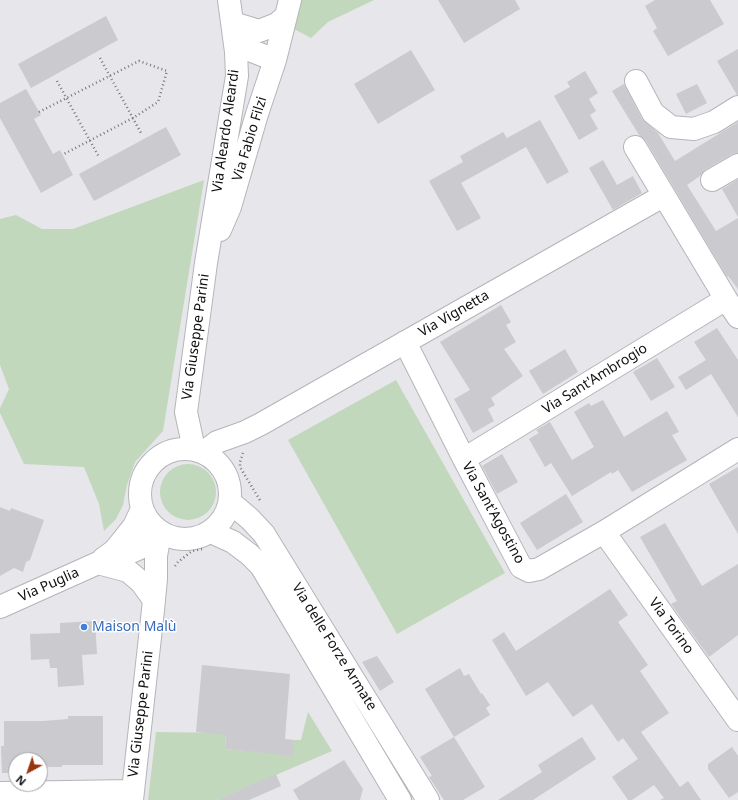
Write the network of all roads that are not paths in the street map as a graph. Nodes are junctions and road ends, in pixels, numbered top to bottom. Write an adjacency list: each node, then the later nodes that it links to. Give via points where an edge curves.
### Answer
1 (229, 0): 4 (street, Via Aleardo Aleardi)
2 (288, 8): 3 (street, Via Fabio Filzi, via 277,24); 5 (street, Via Fabio Filzi)
3 (259, 30): 4 (street); 5 (street, via 270,45)
4 (234, 31): 5 (street, via 246,48); 12 (street, Via Aleardo Aleardi, via 237,76)
5 (275, 60): 12 (street, Via Fabio Filzi, via 230,207)
6 (636, 81): 7 (street, via 653,113 671,127 694,129 714,122)
7 (738, 107)
8 (635, 147): 11 (street)
9 (738, 165): 10 (street)
10 (712, 180)
11 (663, 196): 13 (street); 15 (street, Via Vignetta)
12 (206, 262): 16 (street, Via Giuseppe Parini)
13 (726, 299): 14 (street); 21 (street, Via Sant'Ambrogio)
14 (738, 317)
15 (405, 342): 17 (street, Via Vignetta); 21 (street, Via Sant'Agostino)
16 (187, 418): 18 (street, Via Giuseppe Parini); 20 (street, Via Giuseppe Parini, via 163,450)
17 (245, 432): 18 (street, Via Vignetta); 22 (street, via 230,458)
18 (205, 448): 20 (street, via 178,449); 22 (street, via 221,465)
19 (738, 449): 25 (street, Via Sant'Agostino)
20 (163, 454): 23 (street, via 150,464 144,473 140,489)
21 (464, 460): 25 (street, Via Sant'Agostino, via 521,567 529,571 539,569)
22 (230, 493): 27 (street, via 229,507); 35 (street, Via delle Forze Armate, via 264,534)
23 (142, 509): 24 (street, via 148,522); 28 (street, Via Puglia, via 134,526 123,540 114,551)
24 (159, 532): 26 (street, via 168,537); 28 (street, Via Puglia, via 138,549); 29 (street, Via Giuseppe Parini, via 156,556)
25 (604, 532): 31 (street, Via Torino)
26 (187, 540): 27 (street); 29 (street, Via Giuseppe Parini, via 173,552)
27 (209, 541): 34 (street, Via delle Forze Armate, via 233,542 261,566)
28 (98, 563): 29 (street, via 128,571 141,582); 30 (street, Via Puglia)
29 (160, 584): 33 (street, Via Giuseppe Parini)
30 (0, 607)
31 (738, 720)
32 (0, 792): 33 (street)
33 (132, 796)
34 (400, 800)
35 (428, 800)

